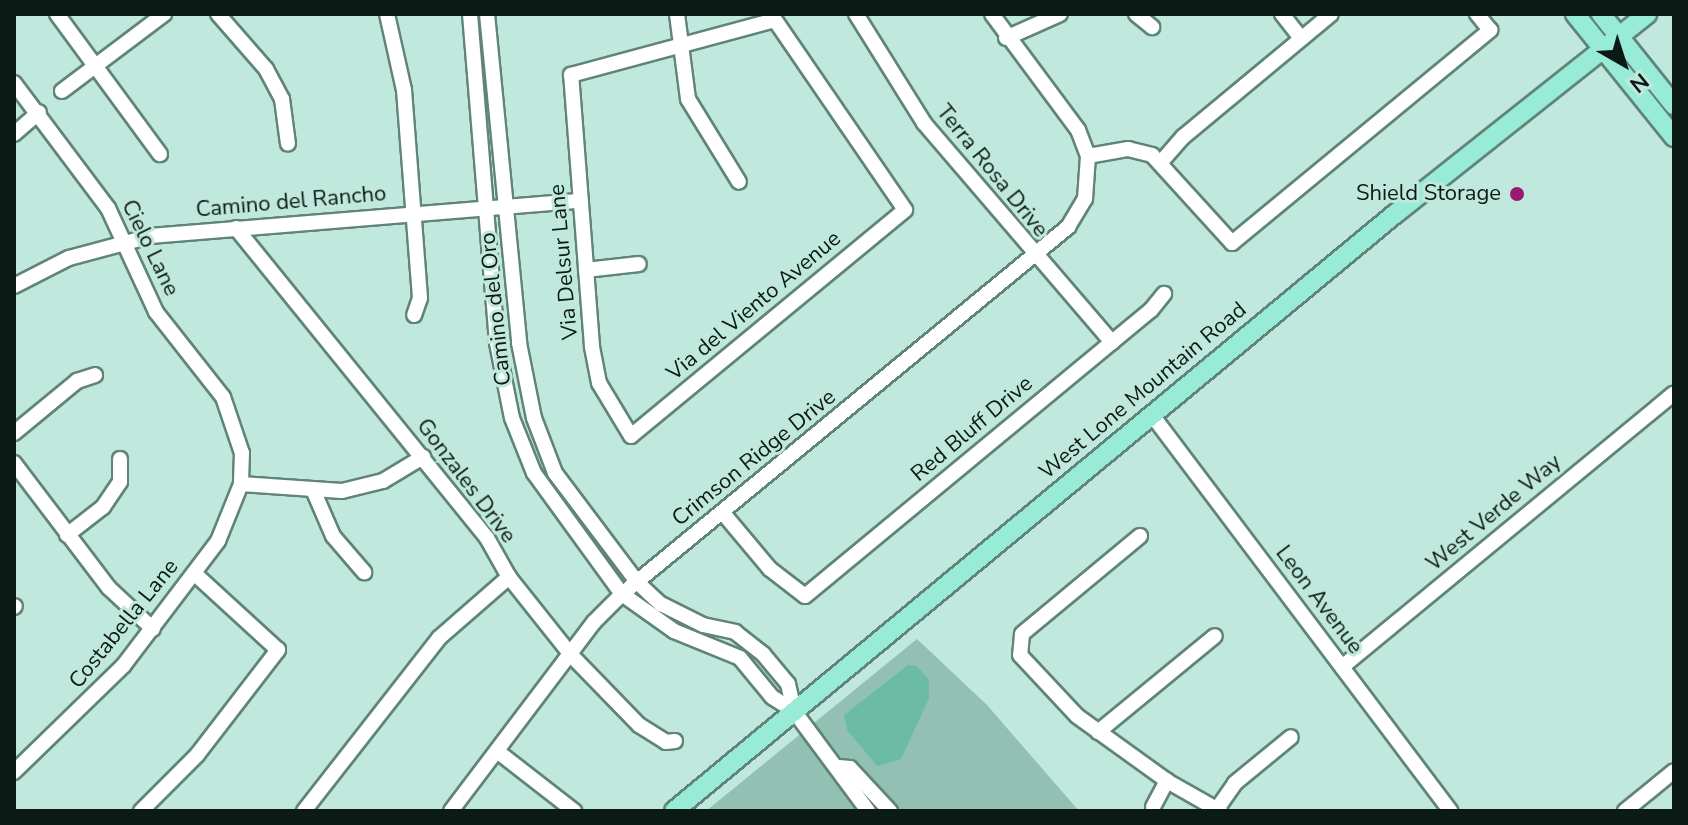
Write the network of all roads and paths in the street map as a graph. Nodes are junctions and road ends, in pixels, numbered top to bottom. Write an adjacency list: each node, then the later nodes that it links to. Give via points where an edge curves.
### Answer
1 (57, 14): 24 (street)
2 (164, 14): 24 (street)
3 (218, 14): 31 (street, via 266,69 282,99)
4 (387, 14): 39 (street, via 404,90)
5 (489, 14): 17 (street); 37 (street, Camino del Oro)
6 (677, 14): 22 (street)
7 (856, 14): 42 (street, Terra Rosa Drive, via 924,123)
8 (992, 14): 20 (street)
9 (1060, 14): 20 (street)
10 (1136, 14): 18 (street)
11 (1282, 14): 21 (street)
12 (1331, 14): 21 (street)
13 (1477, 14): 34 (street, via 1490,30 1232,243)
14 (1575, 14): 23 (main road)
15 (1601, 14): 19 (main road)
16 (1647, 14): 19 (main road, West Lone Mountain Road)
17 (471, 16): 38 (street, Camino del Oro)
18 (1152, 27)
19 (1617, 33): 23 (main road, West Lone Mountain Road); 27 (main road)
20 (1006, 38): 33 (street, via 1078,130)
21 (1301, 38): 34 (street, via 1183,137)
22 (680, 46): 35 (street, via 688,99); 36 (street, Via Delsur Lane, via 571,75); 53 (street, Via del Viento Avenue, via 775,20 905,210)
23 (1601, 46): 30 (main road); 51 (main road, West Lone Mountain Road)
24 (96, 70): 26 (street); 32 (street)
25 (14, 83): 28 (street, Cielo Lane)
26 (62, 91)
27 (1674, 105)
28 (39, 112): 29 (street); 41 (street, Cielo Lane, via 108,208)
29 (14, 134)
30 (1674, 137)
31 (288, 144)
32 (160, 154)
33 (1088, 156): 34 (street, via 1128,149); 42 (street, Crimson Ridge Drive, via 1085,199 1068,227)
34 (1162, 161)
35 (739, 182)
36 (581, 201): 37 (street, Camino del Rancho); 44 (street, Via Delsur Lane)
37 (507, 207): 38 (street, Camino del Rancho); 65 (street, Camino del Oro, via 519,343 534,418 555,473)
38 (488, 209): 39 (street, Camino del Rancho); 66 (street, Camino del Oro, via 497,343 512,418 534,473)
39 (415, 214): 40 (street, Camino del Rancho); 47 (street, via 420,298)
40 (236, 228): 41 (street, Camino del Rancho); 54 (street, Gonzales Drive)
41 (122, 241): 45 (street, Camino del Rancho, via 69,258); 57 (street, Cielo Lane, via 156,312 223,397 236,424)
42 (1033, 256): 48 (street, Terra Rosa Drive); 59 (street, Crimson Ridge Drive)
43 (639, 264): 44 (street)
44 (586, 270): 53 (street, Via Delsur Lane, via 599,383)
45 (14, 286)
46 (1164, 294): 48 (street, Red Bluff Drive)
47 (414, 315)
48 (1112, 342): 59 (street, Red Bluff Drive, via 805,596 770,569)
49 (95, 375): 52 (street, via 77,381)
50 (1674, 393): 70 (street, West Verde Way)
51 (1152, 415): 70 (street, Leon Avenue); 71 (main road, West Lone Mountain Road)
52 (14, 433)
53 (631, 436)
54 (423, 457): 58 (street, via 363,488); 64 (street, Gonzales Drive, via 487,538)
55 (120, 459): 60 (street, via 120,482 103,507)
56 (14, 463): 60 (street)
57 (241, 484): 58 (street); 63 (street, Costabella Lane, via 233,514)
58 (314, 492): 62 (street, via 333,536)
59 (723, 513): 65 (street, Crimson Ridge Drive)
60 (67, 535): 67 (street, via 109,588)
61 (1140, 536): 72 (street, via 1022,634 1018,644 1028,667)
62 (364, 572)
63 (194, 573): 67 (street, Costabella Lane); 82 (street, via 278,650 197,755)
64 (509, 577): 69 (street, Gonzales Drive); 83 (street, via 439,638)
65 (637, 582): 66 (street, Crimson Ridge Drive); 71 (street, Camino del Oro, via 661,604 703,625 735,632 763,654 788,684)
66 (622, 594): 69 (street, Crimson Ridge Drive); 71 (street, Camino del Oro, via 674,631 740,658 772,697)
67 (153, 629): 78 (street, Costabella Lane, via 89,704)
68 (1215, 636): 72 (street)
69 (571, 655): 74 (street, Gonzales Drive, via 639,725 666,742); 75 (street, Crimson Ridge Drive)
70 (1342, 667): 89 (street, Leon Avenue)
71 (794, 711): 76 (street); 86 (main road, West Lone Mountain Road)
72 (1098, 732): 79 (street)
73 (1291, 737): 81 (street, via 1235,783)
74 (675, 741)
75 (497, 751): 84 (street, Crimson Ridge Drive); 85 (street)
76 (839, 767): 87 (street, via 840,778); 88 (street, via 850,768)
77 (1674, 771): 90 (street)
78 (14, 772)
79 (1167, 781): 80 (street); 81 (street)
80 (1153, 807)
81 (1218, 810)
82 (141, 811)
83 (304, 811)
84 (451, 811)
85 (574, 811)
86 (674, 811)
87 (868, 811)
88 (890, 811)
89 (1450, 811)
90 (1625, 811)

